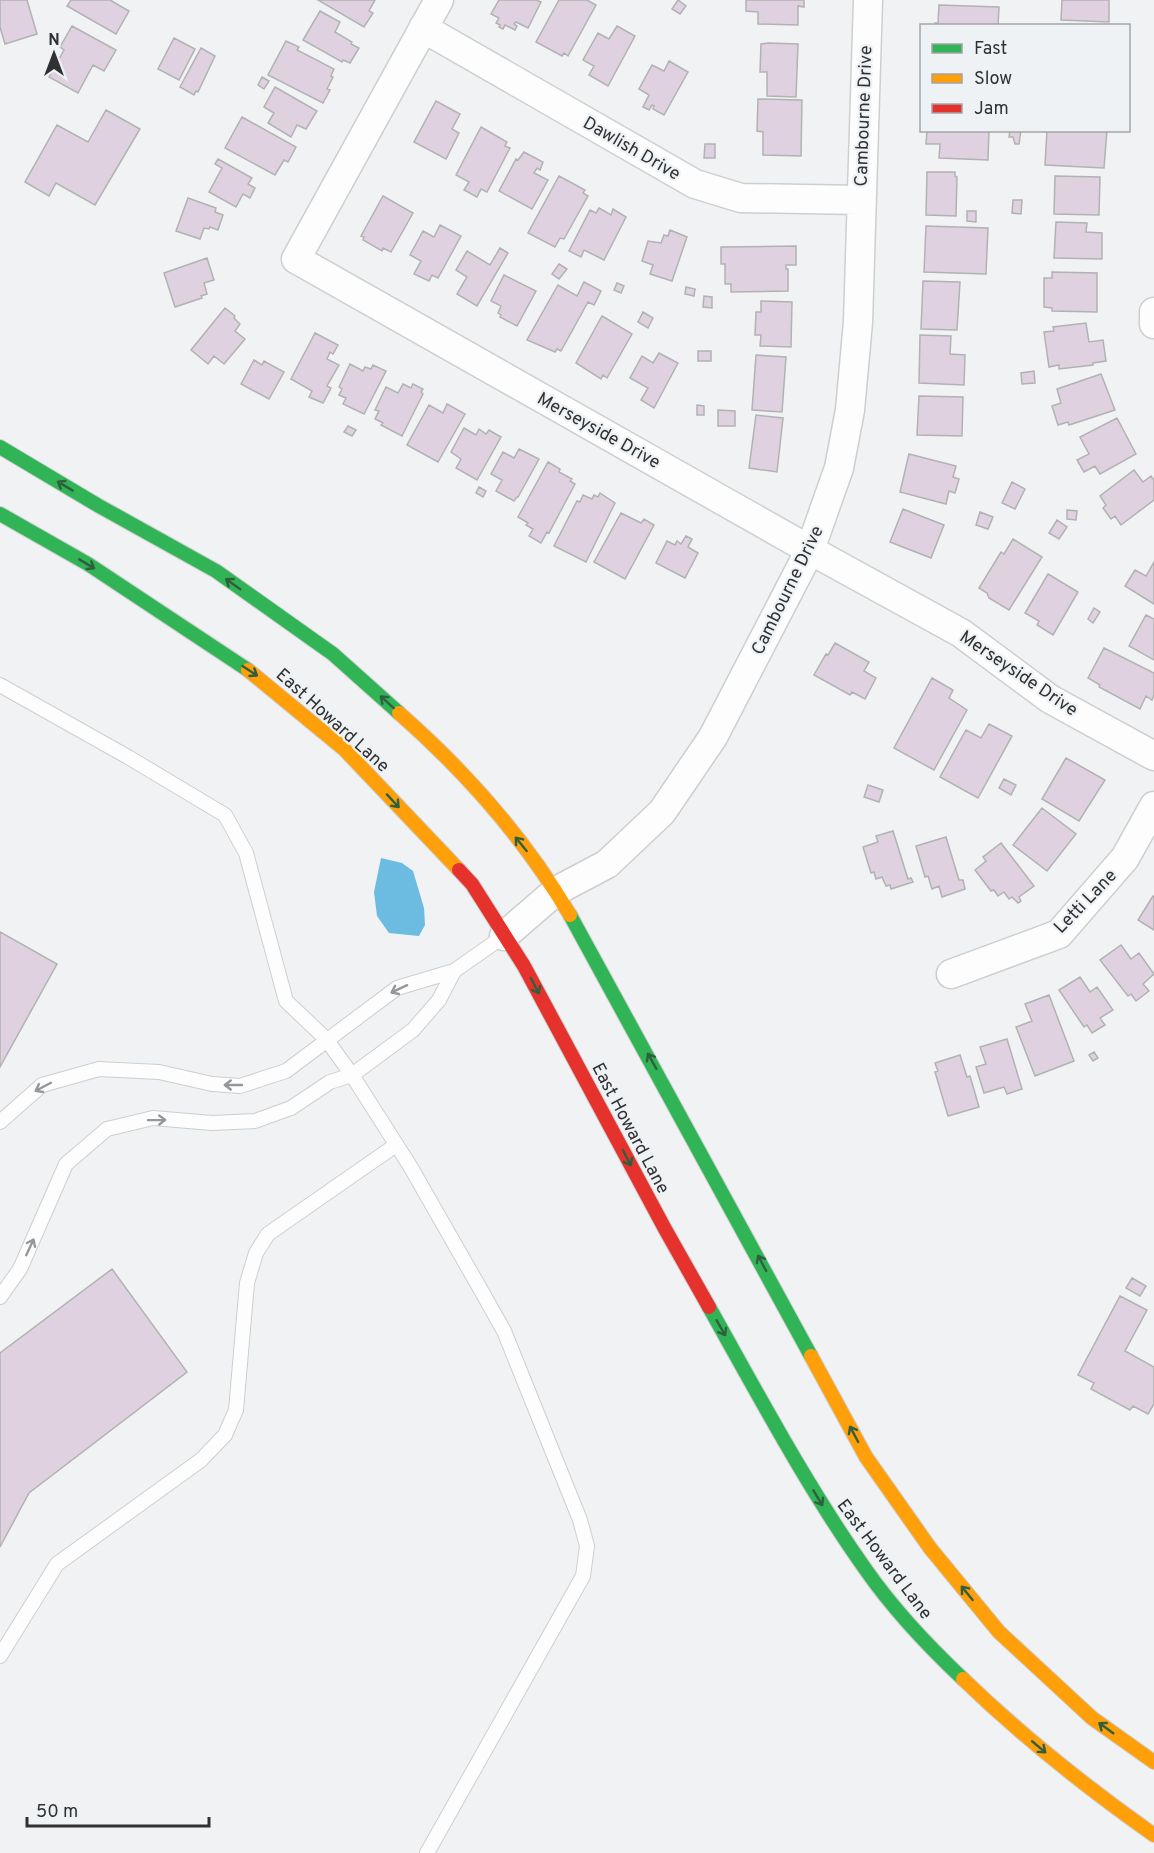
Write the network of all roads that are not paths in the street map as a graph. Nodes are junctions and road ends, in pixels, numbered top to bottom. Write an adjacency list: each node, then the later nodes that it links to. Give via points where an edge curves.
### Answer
1 (439, 0): 3 (street, Merseyside Drive)
2 (868, 0): 4 (street, Cambourne Drive)
3 (423, 28): 4 (street, Dawlish Drive, via 695,184 741,198); 9 (street, Merseyside Drive, via 296,260)
4 (860, 200): 9 (street, Cambourne Drive, via 858,322 850,410 838,468)
5 (1154, 312): 6 (street)
6 (1154, 324)
7 (0, 447): 13 (main road, one-way to 7, via 476,787 333,654 216,571)
8 (0, 514): 14 (main road, East Howard Lane, one-way to 14, via 87,564 259,677 344,749 472,884)
9 (810, 549): 11 (street, Merseyside Drive, via 961,633 1050,699); 13 (street, Cambourne Drive, via 713,737 662,812 607,864)
10 (0, 685): 17 (lane, via 225,816 246,853 286,1001)
11 (1154, 756)
12 (1154, 806): 16 (street, Letti Lane, via 1125,858 1059,934)
13 (556, 891): 14 (street, Cambourne Drive); 23 (main road, one-way to 13, via 1092,1718 999,1632 930,1548 866,1456)
14 (504, 936): 15 (lane); 24 (main road, East Howard Lane, one-way to 24, via 819,1501 867,1572 928,1646 994,1709 1089,1789)
15 (454, 971): 17 (lane, one-way to 17, via 397,988); 18 (lane, via 439,1000 413,1030)
16 (951, 974)
17 (326, 1039): 18 (lane); 19 (lane, one-way to 19, via 286,1071 240,1086 159,1072 99,1069 42,1085)
18 (352, 1075): 20 (lane); 21 (lane, one-way to 18, via 20,1269 66,1164 107,1129 153,1118 212,1123 255,1121 291,1108 330,1082)
19 (0, 1122)
20 (396, 1145): 22 (lane, via 268,1234 256,1253 248,1283 236,1410 225,1435 201,1460 57,1564); 25 (lane, via 504,1331 587,1546 583,1576)
21 (0, 1297)
22 (0, 1656)
23 (1154, 1762)
24 (1154, 1835)
25 (427, 1853)

